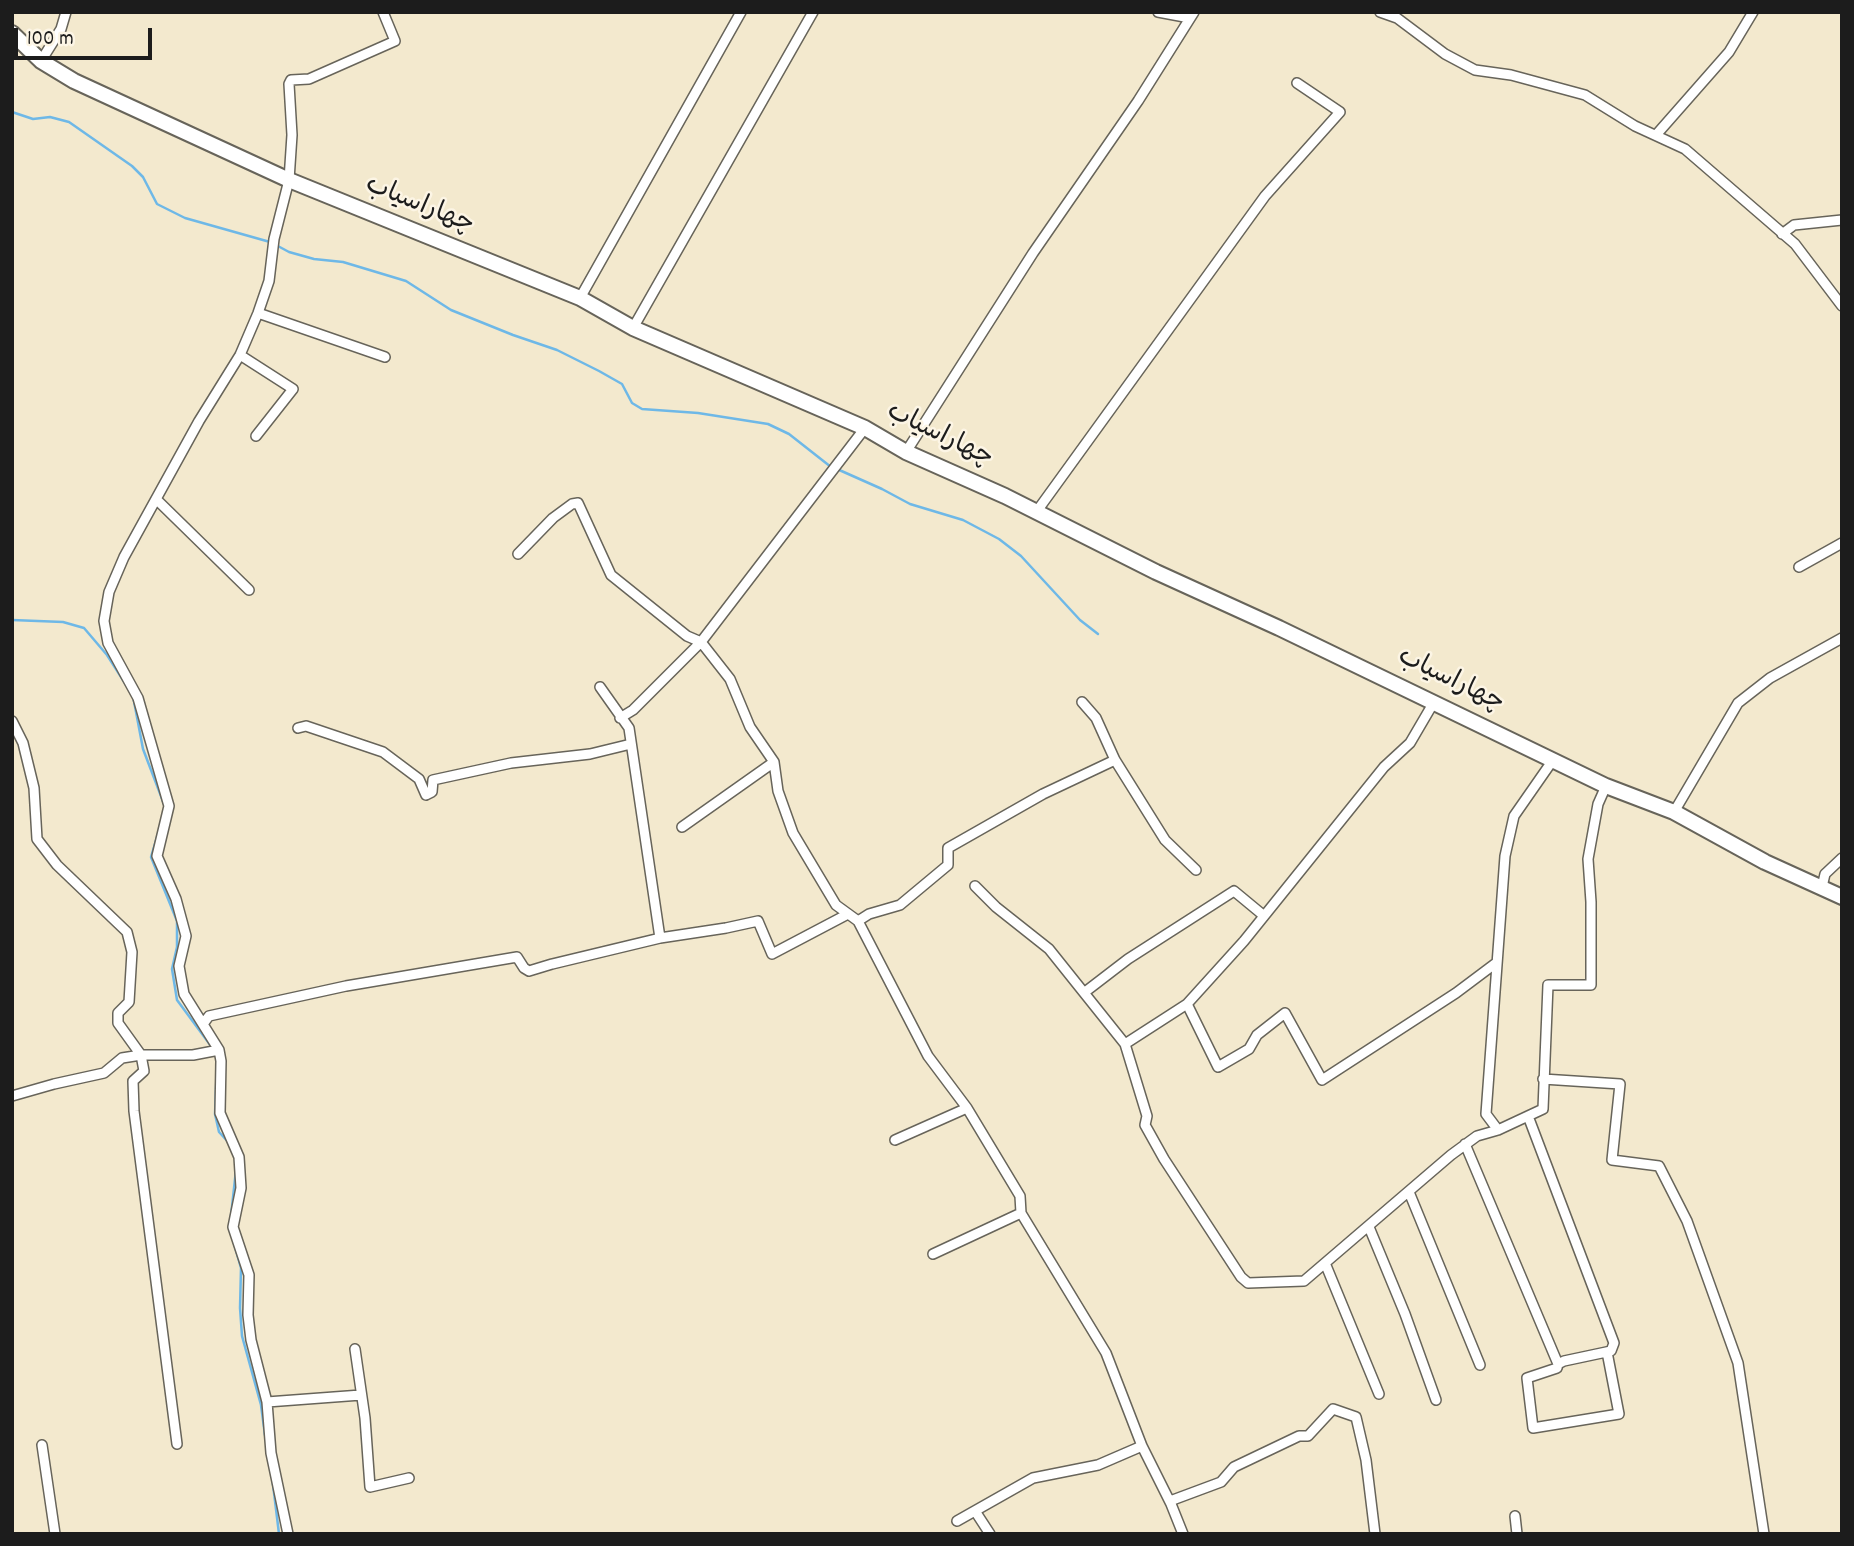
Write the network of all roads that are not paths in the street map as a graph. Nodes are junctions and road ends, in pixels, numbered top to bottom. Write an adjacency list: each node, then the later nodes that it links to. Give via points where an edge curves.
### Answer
1 (66, 12): 11 (street)
2 (383, 12): 14 (street, via 395,41 309,79 291,80)
3 (741, 12): 17 (street)
4 (813, 12): 20 (street)
5 (1158, 12): 8 (street)
6 (1380, 12): 9 (street)
7 (1753, 12): 13 (street, via 1729,52)
8 (1192, 15): 25 (street)
9 (1400, 15): 13 (street, via 1445,54 1475,70 1586,95)
10 (12, 33): 11 (highway, چهاراسیاب)
11 (41, 61): 14 (highway, چهاراسیاب, via 74,81)
12 (1297, 83): 27 (street, via 1340,111 1265,195)
13 (1656, 135): 16 (street, via 1685,149)
14 (289, 180): 17 (highway, چهاراسیاب); 19 (street)
15 (1842, 220): 16 (street, via 1794,225)
16 (1783, 234): 18 (street)
17 (580, 298): 20 (highway, چهاراسیاب)
18 (1842, 306)
19 (258, 313): 21 (street); 22 (street)
20 (633, 328): 23 (highway, چهاراسیاب)
21 (240, 355): 24 (street, via 293,389); 26 (street)
22 (385, 357)
23 (865, 428): 25 (highway, چهاراسیاب); 33 (street)
24 (256, 436)
25 (906, 452): 27 (highway, چهاراسیاب)
26 (156, 499): 31 (street); 59 (street, via 124,557 103,621 108,643 138,698 169,806 157,856 176,898 186,936 179,966 184,994)
27 (1037, 511): 36 (highway, چهاراسیاب)
28 (1842, 543): 30 (street)
29 (519, 554): 33 (street, via 553,518 578,503 611,575 687,636)
30 (1798, 567)
31 (249, 590)
32 (1842, 638): 45 (street, via 1770,678 1738,703)
33 (701, 642): 37 (street); 43 (street, via 730,679 750,727)
34 (600, 687): 37 (street)
35 (1082, 702): 41 (street, via 1096,718)
36 (1434, 702): 42 (highway, چهاراسیاب); 53 (street, via 1410,743 1384,767)
37 (620, 718): 40 (street, via 629,728)
38 (12, 721): 62 (street, via 23,743 34,788 37,839 57,865 127,932 132,952 129,1002 118,1013 118,1023)
39 (298, 728): 40 (street, via 306,726 383,752 419,779 426,795 432,792 433,780)
40 (631, 744): 55 (street)
41 (1115, 760): 48 (street, via 1165,840); 54 (street, via 948,848 948,865 900,905)
42 (1553, 760): 44 (highway, چهاراسیاب); 56 (street, via 1514,816 1505,856)
43 (774, 762): 46 (street); 52 (street, via 793,833 836,905)
44 (1606, 786): 45 (highway, چهاراسیاب); 63 (street, via 1588,859 1591,985 1548,985)
45 (1674, 812): 50 (highway, چهاراسیاب)
46 (682, 827)
47 (1842, 858): 50 (street, via 1825,874)
48 (1196, 870)
49 (975, 886): 57 (street, via 1049,949)
50 (1822, 887): 51 (highway, چهاراسیاب)
51 (1842, 897)
52 (848, 914): 54 (street); 55 (street, via 772,954 758,921)
53 (1262, 915): 57 (street, via 1234,891); 58 (street)
54 (858, 921): 65 (street, via 928,1056)
55 (660, 938): 59 (street, via 529,971 517,957 346,986 209,1016)
56 (1496, 963): 58 (street, via 1322,1080 1285,1013 1257,1035 1249,1049 1218,1067); 67 (street, via 1486,1114)
57 (1085, 992): 60 (street)
58 (1187, 1004): 60 (street)
59 (203, 1024): 61 (street)
60 (1125, 1044): 74 (street, via 1147,1116 1145,1125 1241,1278 1248,1283 1304,1281)
61 (219, 1049): 62 (street, via 193,1055); 82 (street, via 220,1113 239,1157 241,1188 233,1227 248,1275 251,1340)
62 (141, 1055): 64 (street, via 122,1058 104,1073); 83 (street, via 144,1071 133,1081 134,1111)
63 (1543, 1079): 66 (street, via 1543,1109); 97 (street, via 1620,1084 1612,1160 1659,1166 1687,1221 1738,1363)
64 (12, 1096)
65 (967, 1108): 68 (street); 71 (street, via 1020,1196)
66 (1528, 1116): 67 (street); 76 (street, via 1614,1343)
67 (1498, 1130): 69 (street)
68 (895, 1140)
69 (1465, 1144): 70 (street); 77 (street)
70 (1409, 1192): 72 (street); 78 (street)
71 (1021, 1213): 73 (street); 85 (street, via 1106,1353)
72 (1369, 1227): 74 (street); 81 (street)
73 (933, 1254)
74 (1325, 1263): 79 (street)
75 (355, 1349): 80 (street)
76 (1607, 1352): 77 (street); 77 (street, via 1619,1414 1534,1428 1527,1378)
77 (1558, 1364)
78 (1480, 1365)
79 (1379, 1394)
80 (361, 1395): 82 (street); 86 (street, via 370,1488)
81 (1436, 1400)
82 (267, 1402): 92 (street, via 271,1453)
83 (177, 1444)
84 (41, 1445): 91 (street)
85 (1142, 1447): 87 (street); 88 (street, via 1098,1465 1033,1478)
86 (408, 1478)
87 (1170, 1501): 94 (street); 95 (street, via 1221,1482 1234,1467 1308,1436 1333,1409 1356,1417)
88 (975, 1511): 90 (street); 93 (street)
89 (1515, 1516): 96 (street)
90 (957, 1521)
91 (55, 1534)
92 (288, 1534)
93 (990, 1534)
94 (1182, 1534)
95 (1375, 1534)
96 (1517, 1534)
97 (1764, 1534)

